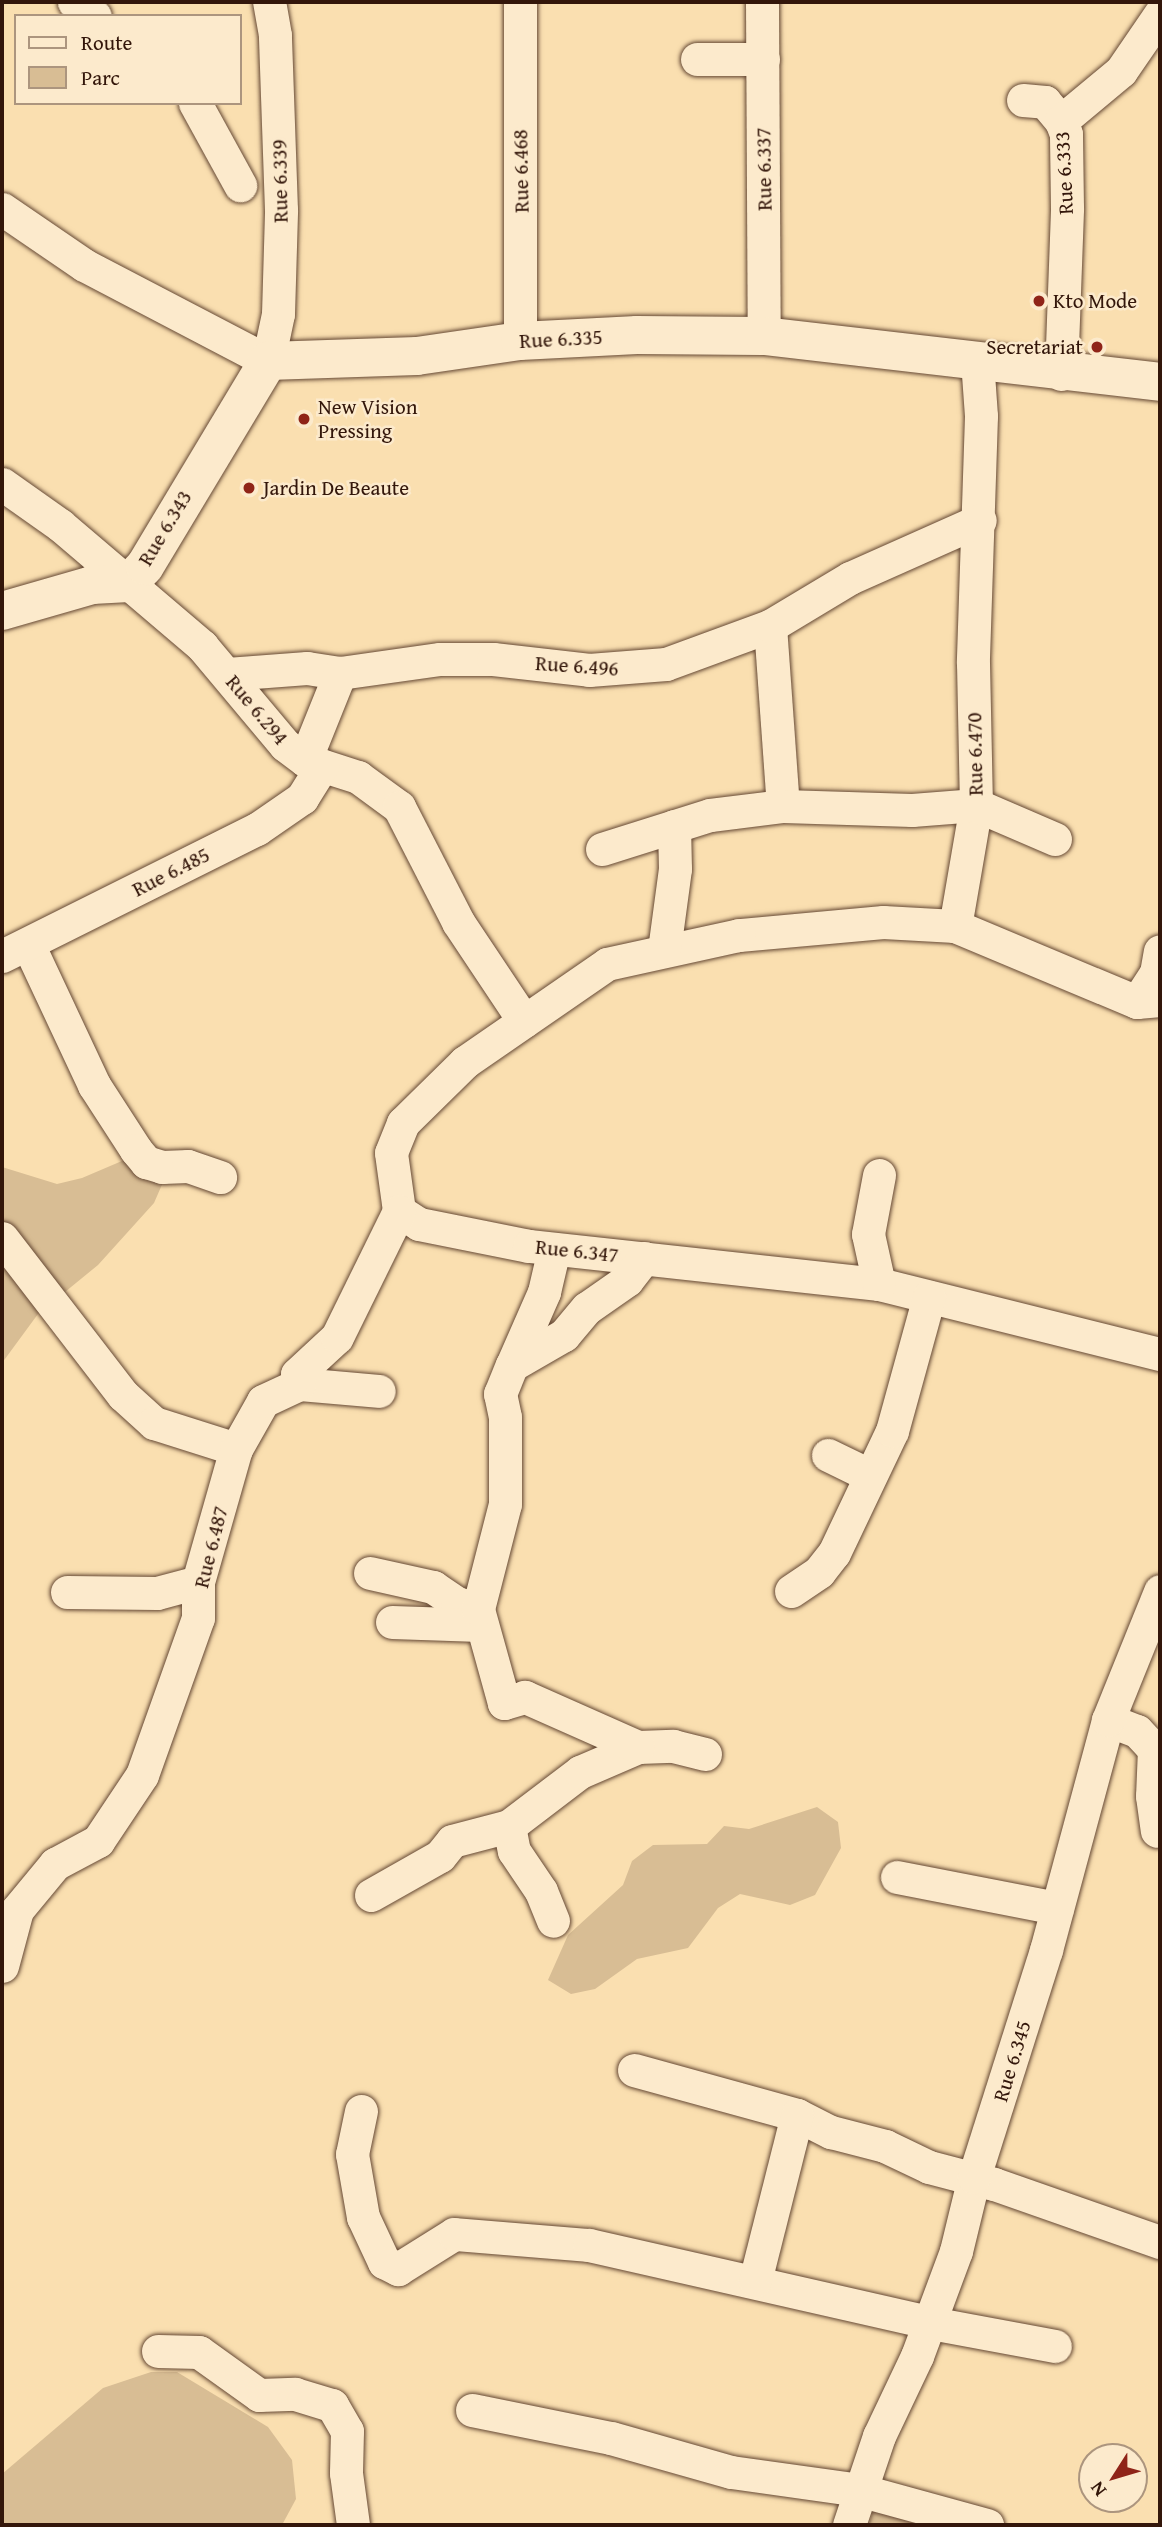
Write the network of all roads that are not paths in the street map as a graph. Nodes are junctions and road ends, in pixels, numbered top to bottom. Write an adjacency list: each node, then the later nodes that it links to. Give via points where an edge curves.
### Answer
1 (74, 2): 5 (street)
2 (520, 2): 15 (street, Rue 6.468)
3 (762, 2): 8 (street, Rue 6.337)
4 (264, 4): 17 (street, Rue 6.339, via 275,35 281,210 278,314)
5 (93, 14)
6 (1160, 14): 11 (street, Rue 6.333, via 1121,71)
7 (697, 59): 8 (street)
8 (763, 59): 14 (street, Rue 6.337)
9 (1023, 100): 11 (street, via 1045,102)
10 (196, 105): 12 (street)
11 (1061, 121): 18 (street, Rue 6.333, via 1066,134 1067,208)
12 (240, 185)
13 (2, 209): 17 (street, Rue 6.335, via 84,265)
14 (764, 336): 15 (street, Rue 6.335, via 637,335); 16 (street, Rue 6.335)
15 (520, 341): 17 (street, Rue 6.335, via 417,356)
16 (977, 360): 18 (street, Rue 6.335); 21 (street, Rue 6.470)
17 (268, 361): 22 (street, Rue 6.343, via 145,566)
18 (1061, 374): 19 (street, Rue 6.335)
19 (1160, 382)
20 (2, 484): 22 (street, Rue 6.294)
21 (980, 520): 24 (street, Rue 6.496, via 850,578); 28 (street, Rue 6.470, via 973,663)
22 (129, 583): 23 (street, Rue 6.343, via 92,585); 26 (street, Rue 6.294)
23 (2, 611)
24 (771, 626): 25 (street, Rue 6.496, via 640,669 589,670 493,659 440,659); 29 (street)
25 (340, 673): 26 (street, Rue 6.496, via 307,668); 27 (street, Rue 6.485)
26 (227, 674): 27 (street, Rue 6.294, via 285,745)
27 (313, 763): 34 (street, Rue 6.485, via 302,798 257,829); 38 (street, Rue 6.294, via 358,777 399,807 458,922)
28 (976, 805): 29 (street, via 912,810); 31 (street); 33 (street, Rue 6.470)
29 (783, 806): 30 (street, via 710,815)
30 (674, 826): 32 (street); 35 (street, via 675,869)
31 (1055, 839)
32 (603, 849)
33 (955, 926): 35 (street, via 923,921 817,927 739,935); 37 (street)
34 (15, 950): 40 (street, via 94,1085 146,1162 188,1166)
35 (664, 950): 38 (street, via 607,964)
36 (1160, 951): 37 (street)
37 (1149, 1001)
38 (524, 1021): 41 (street, via 465,1062 403,1123 391,1153)
39 (879, 1175): 45 (street, via 868,1234)
40 (220, 1177)
41 (399, 1212): 43 (street, Rue 6.347, via 419,1224); 49 (street, Rue 6.487, via 337,1337)
42 (2, 1238): 51 (street, via 123,1395 144,1414 154,1423)
43 (554, 1249): 44 (street, Rue 6.347); 48 (street, via 544,1292)
44 (644, 1258): 45 (street, Rue 6.347); 48 (street, via 627,1280 587,1308 564,1335)
45 (879, 1284): 46 (street, Rue 6.347)
46 (929, 1297): 47 (street, Rue 6.347); 53 (street, via 892,1431)
47 (1160, 1354)
48 (512, 1365): 59 (street, via 500,1394 505,1417 505,1504)
49 (277, 1387): 50 (street); 51 (street, Rue 6.487)
50 (379, 1391)
51 (236, 1449): 55 (street, Rue 6.487)
52 (828, 1455): 53 (street)
53 (869, 1475): 56 (street, via 834,1553 819,1572)
54 (370, 1573): 59 (street, via 433,1587)
55 (198, 1581): 58 (street, via 157,1592); 69 (street, Rue 6.487, via 198,1618 142,1775 98,1841 55,1864)
56 (791, 1591)
57 (1160, 1591): 61 (street, Rue 6.345)
58 (67, 1592)
59 (479, 1617): 60 (street); 62 (street, via 504,1703 525,1697)
60 (393, 1622)
61 (1108, 1720): 63 (street, via 1137,1731); 70 (street, Rue 6.345)
62 (638, 1747): 64 (street, via 673,1746); 65 (street, via 580,1772)
63 (1157, 1749): 66 (street, via 1152,1796)
64 (705, 1754)
65 (509, 1826): 68 (street, via 452,1841 440,1856); 71 (street, via 514,1851 541,1891)
66 (1157, 1831)
67 (897, 1877): 70 (street)
68 (371, 1895)
69 (9, 1907): 72 (street, Rue 6.487)
70 (1057, 1908): 76 (street, Rue 6.345, via 1040,1951)
71 (553, 1921)
72 (2, 1966)
73 (634, 2070): 75 (street)
74 (361, 2111): 78 (street, via 352,2154 363,2217 384,2262 398,2269 454,2234 589,2245)
75 (797, 2115): 76 (street, via 831,2132); 78 (street)
76 (974, 2177): 77 (street); 79 (street, Rue 6.345, via 956,2251)
77 (1160, 2242)
78 (755, 2281): 79 (street)
79 (931, 2323): 80 (street); 83 (street, Rue 6.345)
80 (1055, 2346)
81 (158, 2351): 84 (street, via 199,2352 259,2395 295,2393 331,2405 347,2431 346,2473)
82 (472, 2410): 83 (street, via 611,2438 731,2472)
83 (859, 2490): 85 (street, Rue 6.345); 86 (street)
84 (353, 2525)
85 (849, 2525)
86 (987, 2525)

